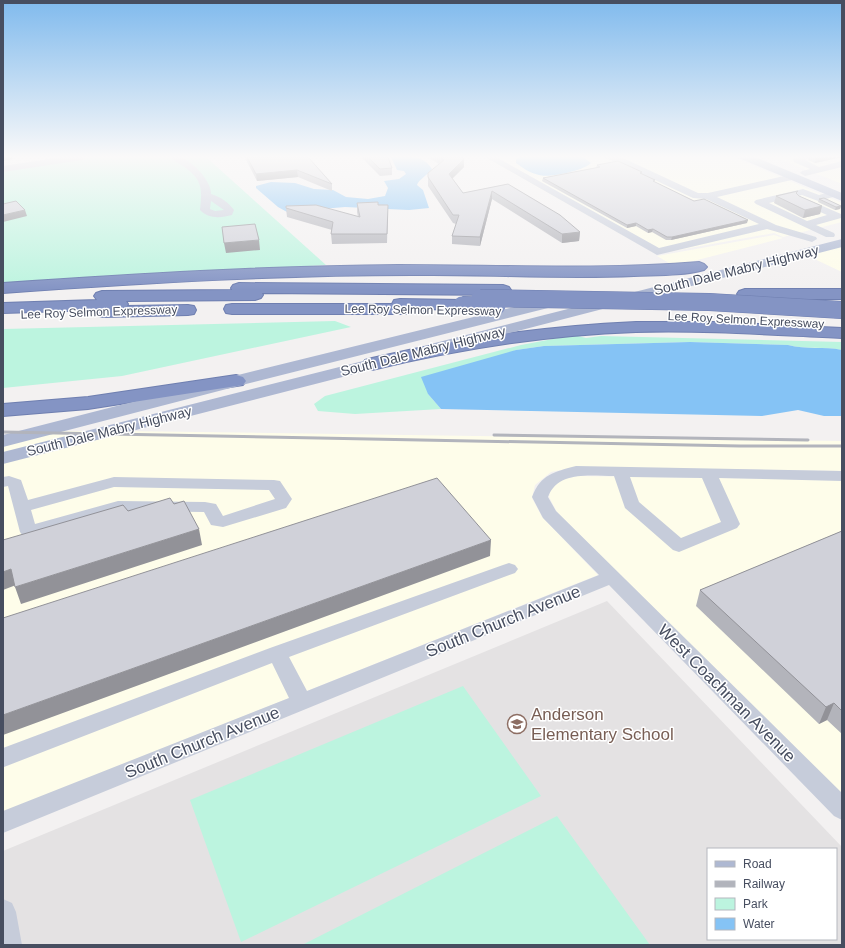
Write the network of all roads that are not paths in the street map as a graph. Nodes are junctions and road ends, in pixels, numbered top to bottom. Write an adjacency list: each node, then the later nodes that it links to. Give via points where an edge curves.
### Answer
1 (567, 201): 8 (street, via 657,252)
2 (719, 201): 8 (street)
3 (762, 201): 7 (street, via 759,202)
4 (807, 201): 6 (street)
5 (823, 201): 6 (street)
6 (840, 213): 7 (street)
7 (806, 224): 9 (street)
8 (770, 226): 10 (street); 11 (street, via 786,238)
9 (838, 236): 10 (main road, South Dale Mabry Highway); 24 (main road, South Dale Mabry Highway)
10 (812, 239): 11 (main road, South Dale Mabry Highway)
11 (788, 245): 12 (main road, South Dale Mabry Highway)
12 (699, 267): 13 (highway, via 634,272 321,271 188,276); 25 (main road, South Dale Mabry Highway)
13 (3, 288)
14 (3, 294): 15 (highway, via 254,288)
15 (842, 294)
16 (3, 298): 19 (highway, Lee Roy Selmon Expressway, bridge, via 360,295 709,302)
17 (842, 307): 18 (highway)
18 (663, 309): 20 (highway, bridge, via 257,302 118,304); 21 (highway)
19 (842, 310)
20 (4, 313): 22 (highway, Lee Roy Selmon Expressway, via 444,309 644,314)
21 (842, 314)
22 (842, 325)
23 (842, 333): 24 (highway, via 656,327 581,330 477,342)
24 (372, 364): 28 (main road, South Dale Mabry Highway)
25 (236, 381): 26 (highway, via 88,403); 27 (main road, South Dale Mabry Highway)
26 (3, 410)
27 (3, 441)
28 (3, 458)
29 (620, 471): 30 (street); 30 (street, via 631,504 679,546 731,524); 35 (street, via 576,471 554,477 543,486 540,497 549,514)
30 (708, 473): 31 (street)
31 (842, 476)
32 (3, 482): 33 (street, via 15,483)
33 (22, 507): 33 (street, via 114,482 274,485 284,499 280,504 223,522 217,521 210,508 205,507 118,506 28,532)
34 (509, 569): 36 (street)
35 (611, 577): 37 (street, South Church Avenue); 39 (street, West Coachman Avenue)
36 (277, 653): 37 (street); 38 (street)
37 (302, 702): 40 (street, South Church Avenue)
38 (4, 757)
39 (842, 809)
40 (3, 822)
41 (3, 912): 42 (street)
42 (9, 945)

